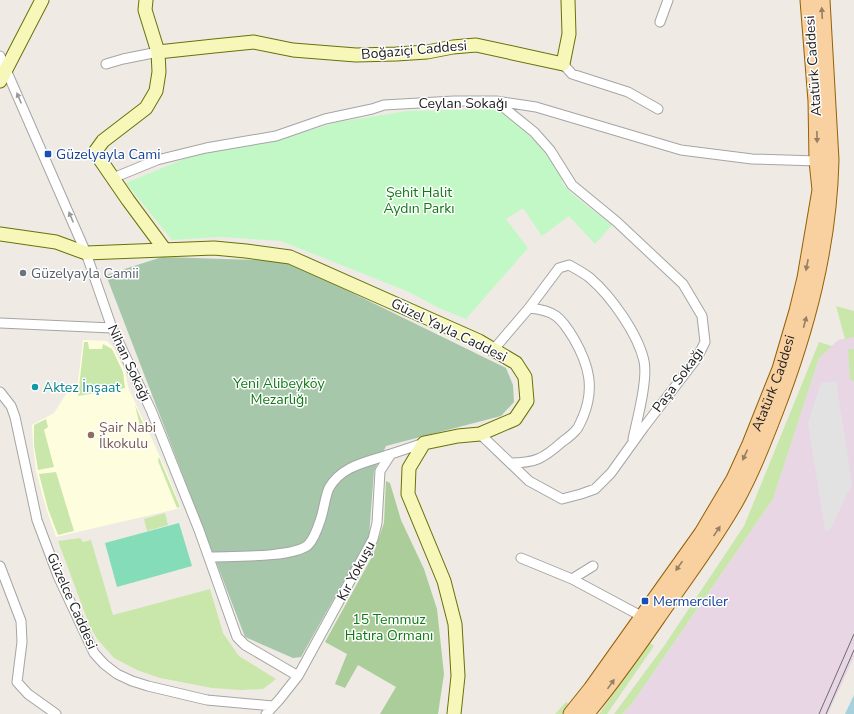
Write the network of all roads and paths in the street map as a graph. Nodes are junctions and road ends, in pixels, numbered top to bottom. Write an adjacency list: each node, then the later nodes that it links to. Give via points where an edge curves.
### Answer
1 (42, 0): 12 (main road)
2 (146, 0): 8 (main road, via 145,10)
3 (568, 0): 11 (main road, via 569,34)
4 (668, 0): 7 (street)
5 (808, 0): 16 (main road, Atatürk Caddesi, one-way to 16, via 816,101)
6 (822, 0): 16 (main road, Atatürk Caddesi, one-way to 6)
7 (660, 22)
8 (158, 52): 10 (street, Boğaziçi Caddesi); 11 (main road, Boğaziçi Caddesi, via 254,42 293,50 356,55 427,52 476,45); 17 (main road, via 159,72 156,90 146,108 103,141 95,152)
9 (0, 56): 12 (street, Nihan Sokağı)
10 (106, 64)
11 (563, 64): 15 (street, via 572,74 628,92)
12 (6, 69): 13 (main road); 20 (street, Nihan Sokağı, one-way to 12)
13 (0, 81)
14 (496, 101): 16 (street, Ceylan Sokağı, via 536,107 682,150 752,159); 17 (street, Ceylan Sokağı, via 384,105 325,119 276,136 206,148 157,160); 28 (street, Paşa Sokağı, via 534,132 550,150 572,185 683,284 702,316 705,342 697,358)
15 (658, 109)
16 (824, 161): 36 (main road, Atatürk Caddesi, one-way to 36, via 805,278 788,342 767,404 734,479 720,504); 43 (main road, Atatürk Caddesi, one-way to 16, via 613,681 724,521 748,477 770,427 808,312 823,251 830,185)
17 (113, 178): 19 (main road)
18 (0, 234): 20 (main road, Güzel Yayla Caddesi, via 56,242)
19 (165, 250): 20 (main road, Güzel Yayla Caddesi); 24 (main road, Güzel Yayla Caddesi, via 214,248 290,257)
20 (86, 253): 23 (street, Nihan Sokağı)
21 (529, 308): 24 (street); 28 (street, via 559,268 569,266 589,277 607,295 635,336 644,362 644,382); 30 (street, via 554,313 568,328 583,355 590,380 588,404 577,430 547,455 527,463)
22 (0, 323): 23 (street)
23 (112, 328): 31 (street, Nihan Sokağı, via 151,410)
24 (494, 349): 26 (main road, Güzel Yayla Caddesi, via 516,363 525,377 527,401 515,419)
25 (0, 392): 38 (street, Güzelce Caddesi, via 11,406 15,417 40,527 58,576 94,653 117,674 148,686 208,700)
26 (480, 434): 27 (main road, Güzel Yayla Caddesi); 30 (street, Paşa Sokağı)
27 (424, 443): 29 (street); 41 (main road, via 409,468 408,494 444,581 455,624 458,676)
28 (632, 444): 30 (street, Paşa Sokağı, via 611,473 595,489 562,499 530,482)
29 (391, 454): 31 (street, via 352,466 339,476 329,489 317,530 308,545 296,551 283,553); 37 (street, Kır Yokuşu, via 380,471 377,523 373,539)
30 (510, 463)
31 (209, 557): 37 (street, Nihan Sokağı, via 237,637 245,645)
32 (521, 558): 35 (street)
33 (0, 566): 39 (street, via 21,621 22,642 17,682 28,694)
34 (594, 566): 35 (street)
35 (572, 579): 36 (street)
36 (643, 617): 42 (main road, Atatürk Caddesi)
37 (298, 676): 38 (street, Kır Yokuşu)
38 (273, 706): 40 (street, Kır Yokuşu)
39 (56, 714)
40 (266, 714)
41 (454, 714)
42 (571, 714)
43 (586, 714)

